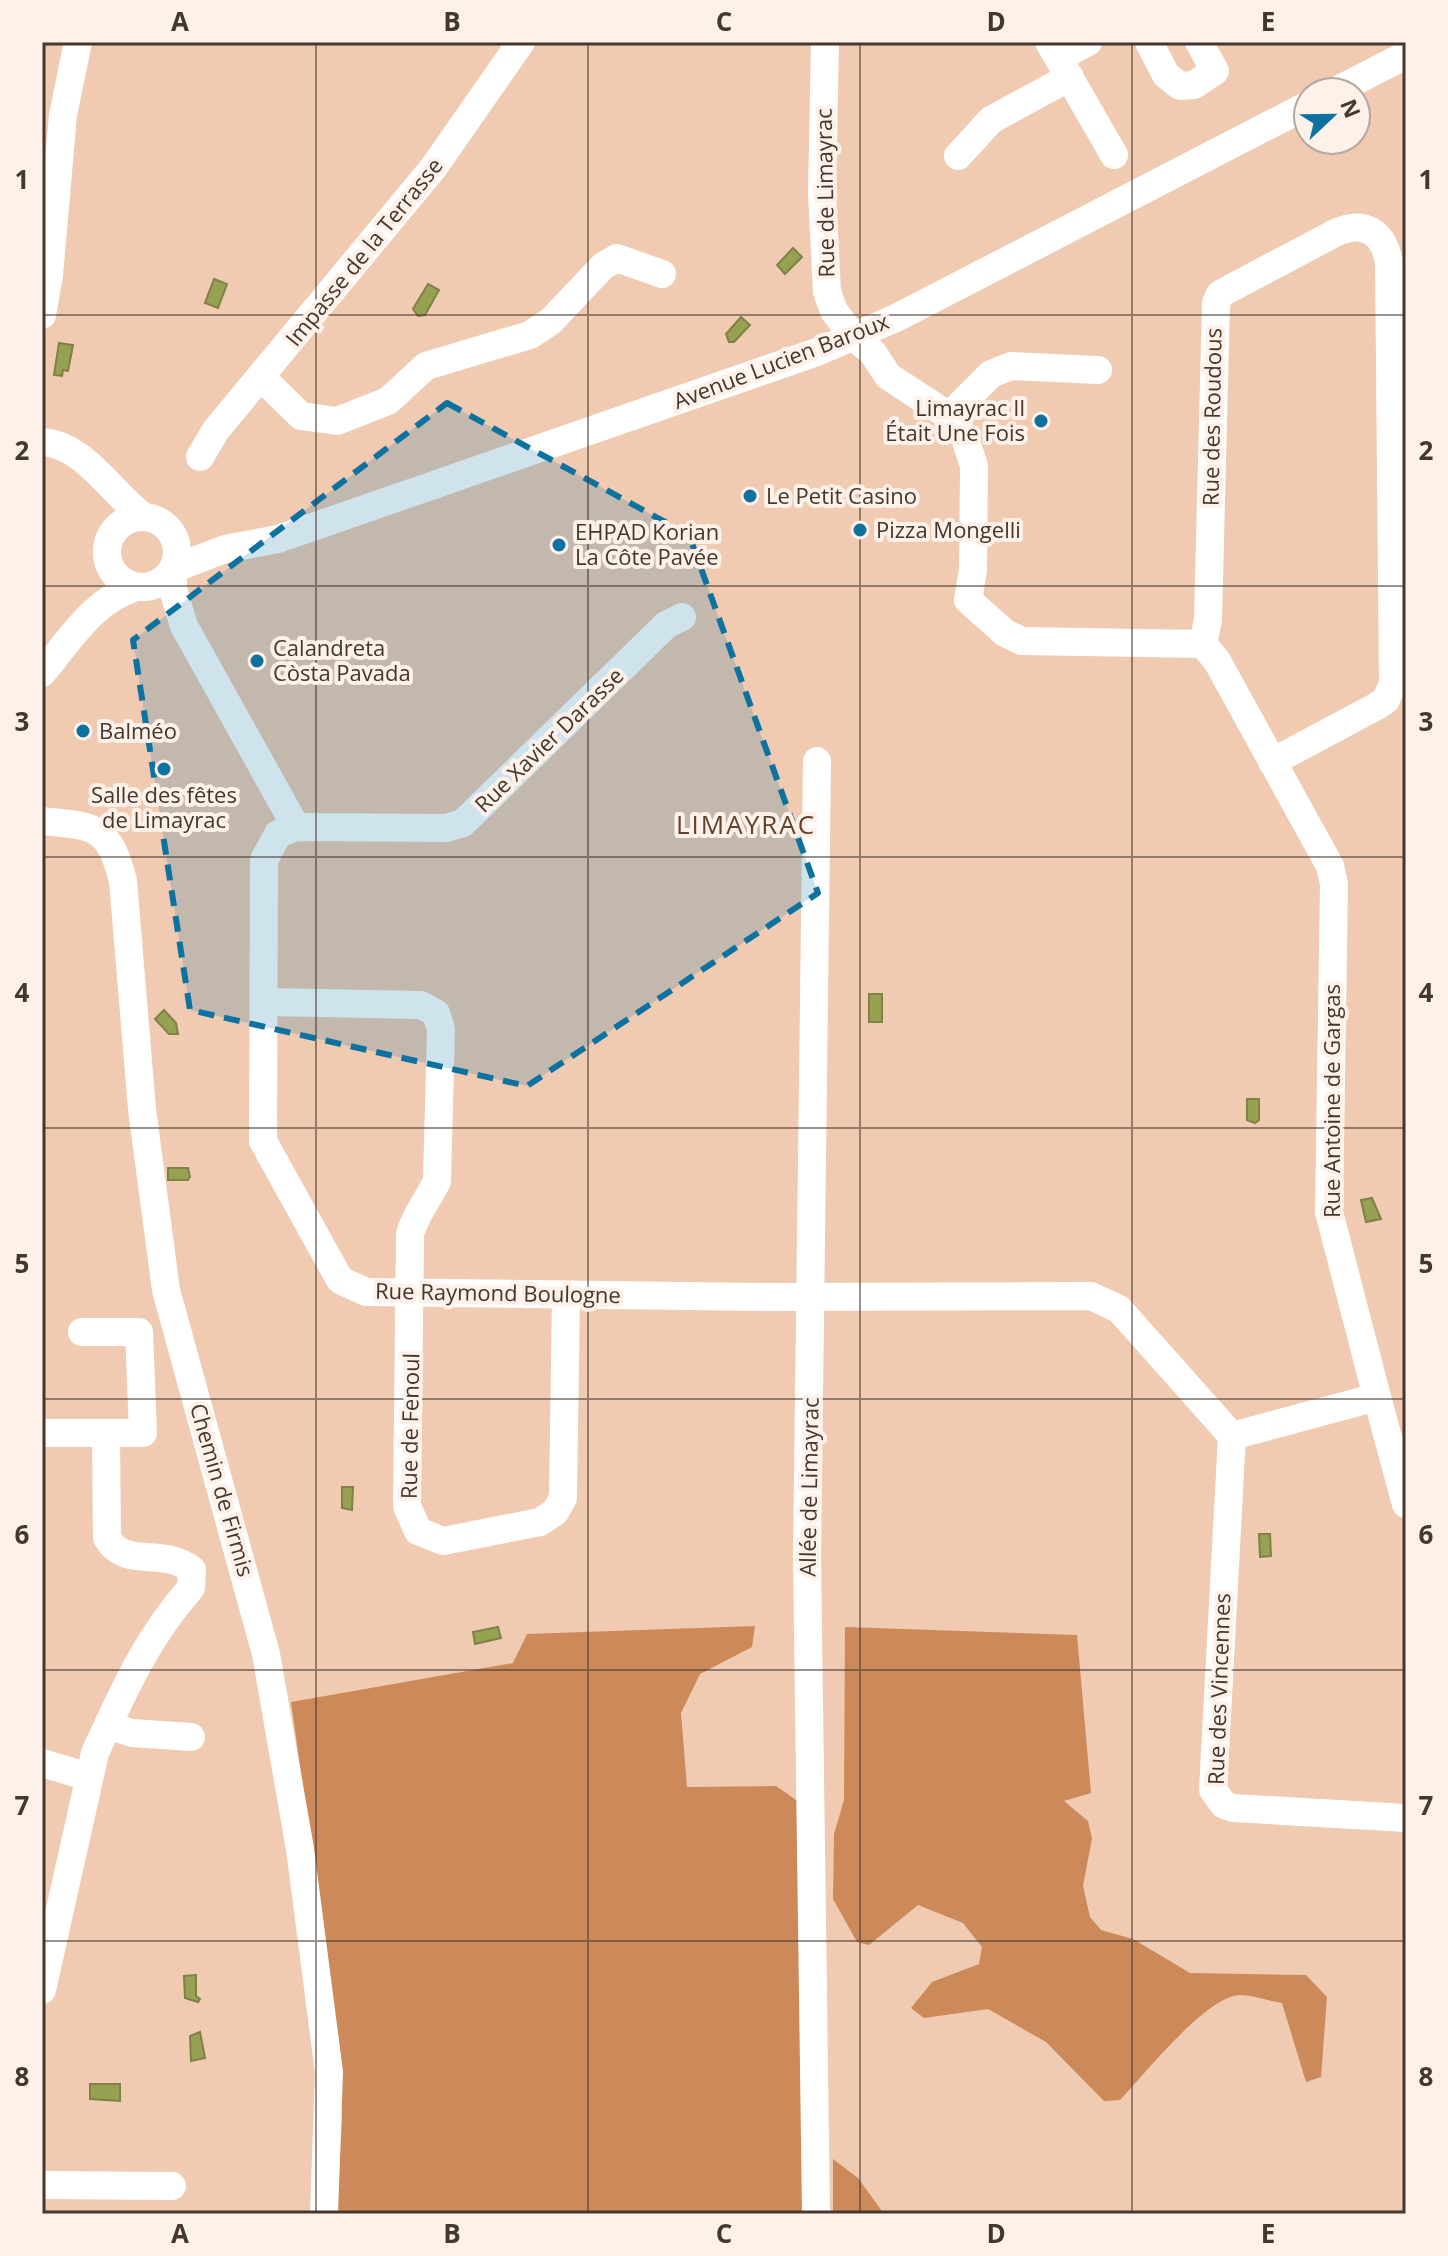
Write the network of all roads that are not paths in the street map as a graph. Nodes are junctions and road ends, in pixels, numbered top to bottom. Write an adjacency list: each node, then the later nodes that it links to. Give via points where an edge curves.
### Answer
1 (78, 42): 11 (street)
2 (521, 42): 18 (street, Impasse de la Terrasse, via 434,167)
3 (825, 42): 16 (street, Rue de Limayrac, via 826,283 834,311)
4 (1088, 42): 8 (street)
5 (1149, 42): 6 (street, via 1166,75 1180,86 1194,85 1215,71)
6 (1199, 42)
7 (1406, 55): 9 (street)
8 (1059, 59): 12 (street); 13 (street)
9 (1365, 76)
10 (1292, 113): 16 (street, Avenue Lucien Baroux)
11 (52, 117): 15 (street, via 49,275)
12 (1114, 155)
13 (958, 156)
14 (662, 274): 18 (street, via 617,258 530,335 426,366 388,401 337,421 301,416)
15 (42, 315)
16 (853, 336): 19 (street, via 899,386); 26 (street, Avenue Lucien Baroux, via 278,539)
17 (1098, 370): 19 (street, via 1011,366 991,374)
18 (261, 377): 22 (street, Impasse de la Terrasse)
19 (949, 416): 31 (street, via 964,435 974,466 968,600 1022,641)
20 (42, 442): 23 (street, via 84,460)
21 (42, 449): 25 (street, via 86,481 104,512)
22 (200, 457)
23 (143, 516): 24 (street); 25 (street, via 124,521)
24 (173, 533): 26 (street, Avenue Lucien Baroux); 27 (street, via 178,547)
25 (108, 549): 28 (street, via 117,578); 32 (street, via 97,582)
26 (225, 549): 27 (street, Avenue Lucien Baroux)
27 (172, 571): 28 (street, via 156,585); 30 (street)
28 (139, 587): 30 (street, via 161,599); 33 (street, via 110,596)
29 (682, 617): 37 (street, Rue Xavier Darasse, via 666,625 463,823 446,828)
30 (184, 626): 37 (street)
31 (1203, 644): 35 (street, Rue Antoine de Gargas); 35 (street, Rue des Roudous, via 1208,620 1216,303 1220,294 1335,233 1348,227 1370,229 1383,241 1389,262 1393,683 1377,706)
32 (42, 649)
33 (42, 673)
34 (817, 761): 41 (street, Allée de Limayrac)
35 (1272, 762): 43 (street, Rue Antoine de Gargas, via 1330,866 1334,884 1329,1212)
36 (42, 821): 56 (street, Chemin de Firmis, via 93,827 113,845 123,881 142,1109 166,1290 266,1654 300,1849 329,2072)
37 (287, 831): 38 (street, Rue Raymond Boulogne, via 264,860)
38 (266, 1002): 39 (street, Rue Raymond Boulogne, via 263,1141 340,1280 366,1292); 39 (street, Rue de Fenoul, via 421,1005 436,1013 441,1029 437,1181 416,1213 410,1234)
39 (412, 1292): 40 (street, Rue Raymond Boulogne); 40 (street, Rue de Fenoul, via 407,1506 418,1531 443,1541 540,1522 563,1498)
40 (566, 1295): 41 (street, Rue Raymond Boulogne)
41 (812, 1297): 46 (street, via 1091,1296 1119,1309); 57 (street, Allée de Limayrac, via 807,1618)
42 (82, 1332): 45 (street, via 139,1332 143,1433)
43 (1377, 1397): 46 (street); 47 (street)
44 (42, 1433): 45 (street)
45 (106, 1433): 48 (street, via 107,1538 113,1548 125,1555 180,1559 192,1570 191,1588 144,1652 115,1702)
46 (1232, 1436): 52 (street, Rue des Vincennes, via 1213,1790 1233,1808)
47 (1406, 1504)
48 (110, 1726): 49 (street); 51 (street)
49 (191, 1737)
50 (42, 1763): 51 (street)
51 (89, 1777): 53 (street)
52 (1406, 1818)
53 (42, 1990)
54 (42, 2185): 55 (street)
55 (172, 2186)
56 (324, 2214)
57 (816, 2214)

